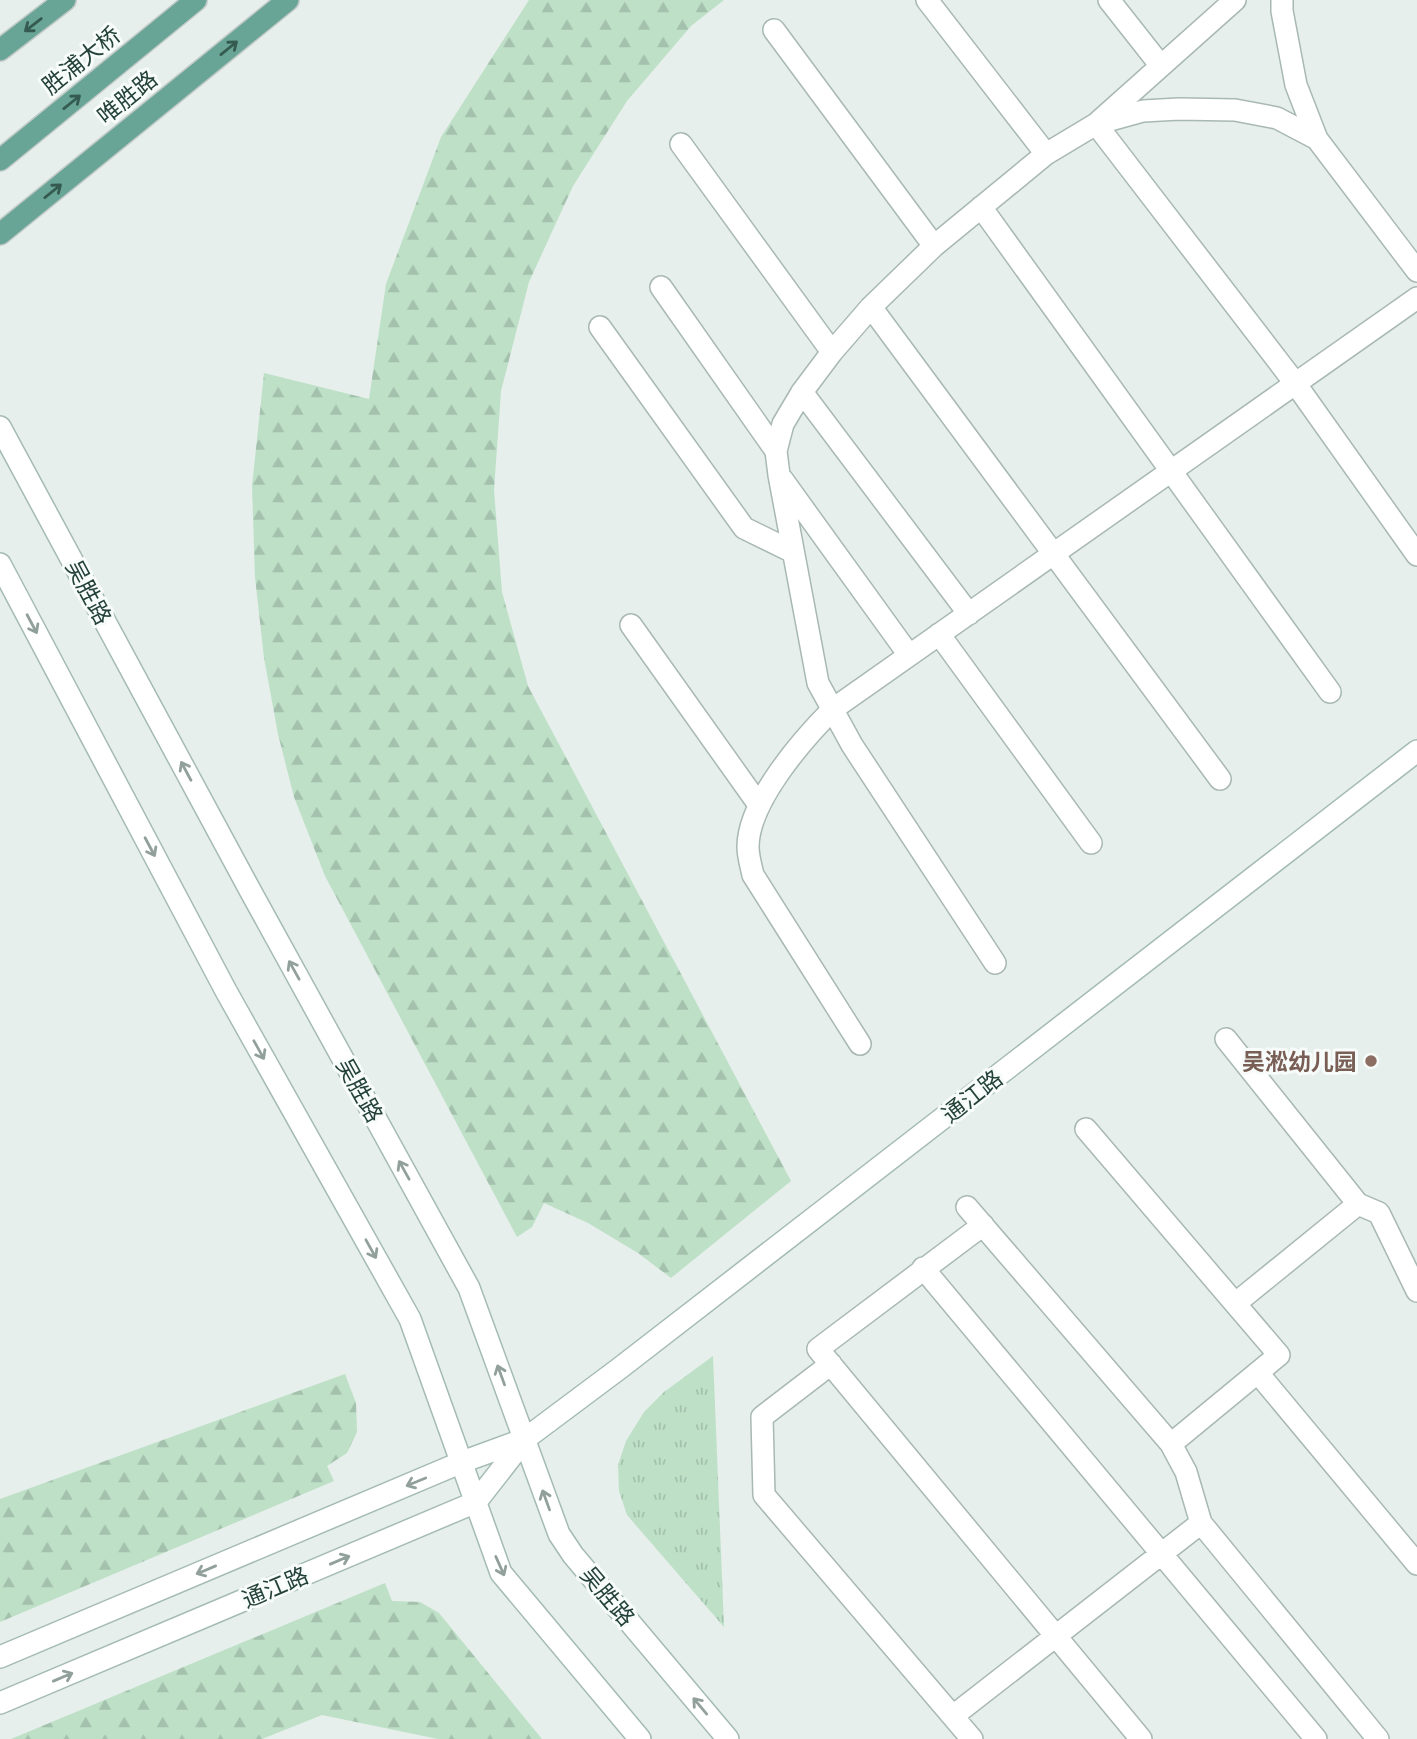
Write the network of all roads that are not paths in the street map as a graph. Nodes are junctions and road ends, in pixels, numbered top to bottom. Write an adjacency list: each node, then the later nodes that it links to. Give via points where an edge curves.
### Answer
1 (65, 0): 9 (main road, one-way to 9)
2 (196, 0): 15 (main road, 胜浦大桥, one-way to 2)
3 (288, 0): 17 (main road, 唯胜路, one-way to 3)
4 (927, 0): 14 (street)
5 (1109, 0): 10 (street)
6 (1236, 0): 10 (street)
7 (1282, 0): 12 (street, via 1296,85)
8 (774, 30): 18 (street)
9 (0, 50)
10 (1161, 66): 11 (street)
11 (1096, 124): 12 (street, via 1143,111 1235,110 1277,118); 14 (street); 25 (street)
12 (1317, 139): 19 (street)
13 (681, 144): 24 (street)
14 (1046, 154): 16 (street)
15 (0, 160)
16 (981, 207): 18 (street); 29 (street)
17 (0, 234)
18 (934, 246): 22 (street)
19 (1417, 271)
20 (661, 287): 28 (street)
21 (1417, 298): 25 (street)
22 (872, 307): 24 (street); 32 (street)
23 (600, 327): 31 (street, via 744,528)
24 (832, 352): 26 (street)
25 (1295, 383): 29 (street); 33 (street)
26 (803, 392): 28 (street, via 783,424); 35 (street)
27 (0, 428): 57 (street, 吴胜路, one-way to 27, via 469,1288)
28 (776, 451): 30 (street)
29 (1171, 471): 32 (street); 39 (street)
30 (779, 475): 31 (street); 38 (street)
31 (793, 552): 40 (street, via 818,683)
32 (1054, 554): 35 (street); 42 (street)
33 (1417, 555)
34 (0, 564): 59 (street, one-way to 59, via 226,991 411,1320)
35 (969, 614): 37 (street)
36 (631, 625): 43 (street)
37 (939, 635): 38 (street); 44 (street)
38 (909, 655): 40 (street)
39 (1330, 692)
40 (833, 709): 43 (street, via 780,772); 45 (street)
41 (1417, 751): 57 (street, 通江路)
42 (1220, 779)
43 (759, 805): 47 (street, via 748,848 753,875)
44 (1091, 844)
45 (995, 963)
46 (1226, 1039): 49 (street)
47 (860, 1044)
48 (1086, 1129): 54 (street)
49 (1358, 1204): 53 (street, via 1379,1213); 54 (street)
50 (967, 1207): 51 (street)
51 (982, 1225): 52 (street); 58 (street)
52 (923, 1268): 55 (street, via 818,1349); 62 (street)
53 (1417, 1291)
54 (1236, 1303): 56 (street, via 1279,1355)
55 (831, 1364): 64 (street); 67 (street, via 762,1417 764,1495)
56 (1258, 1373): 58 (street); 63 (street)
57 (525, 1439): 59 (street, 通江路); 60 (street, 通江路); 69 (street, 吴胜路, one-way to 57, via 559,1535)
58 (1171, 1444): 61 (street, via 1186,1472)
59 (462, 1462): 60 (street); 65 (street, 通江路, one-way to 65)
60 (476, 1502): 66 (street, 通江路, one-way to 60); 68 (street, one-way to 68, via 501,1573)
61 (1201, 1523): 62 (street); 73 (street)
62 (1162, 1554): 64 (street); 72 (street)
63 (1417, 1564)
64 (1057, 1636): 67 (street); 71 (street)
65 (0, 1657)
66 (0, 1703)
67 (953, 1716): 70 (street)
68 (640, 1739)
69 (728, 1739)
70 (972, 1739)
71 (1141, 1739)
72 (1316, 1739)
73 (1378, 1739)

